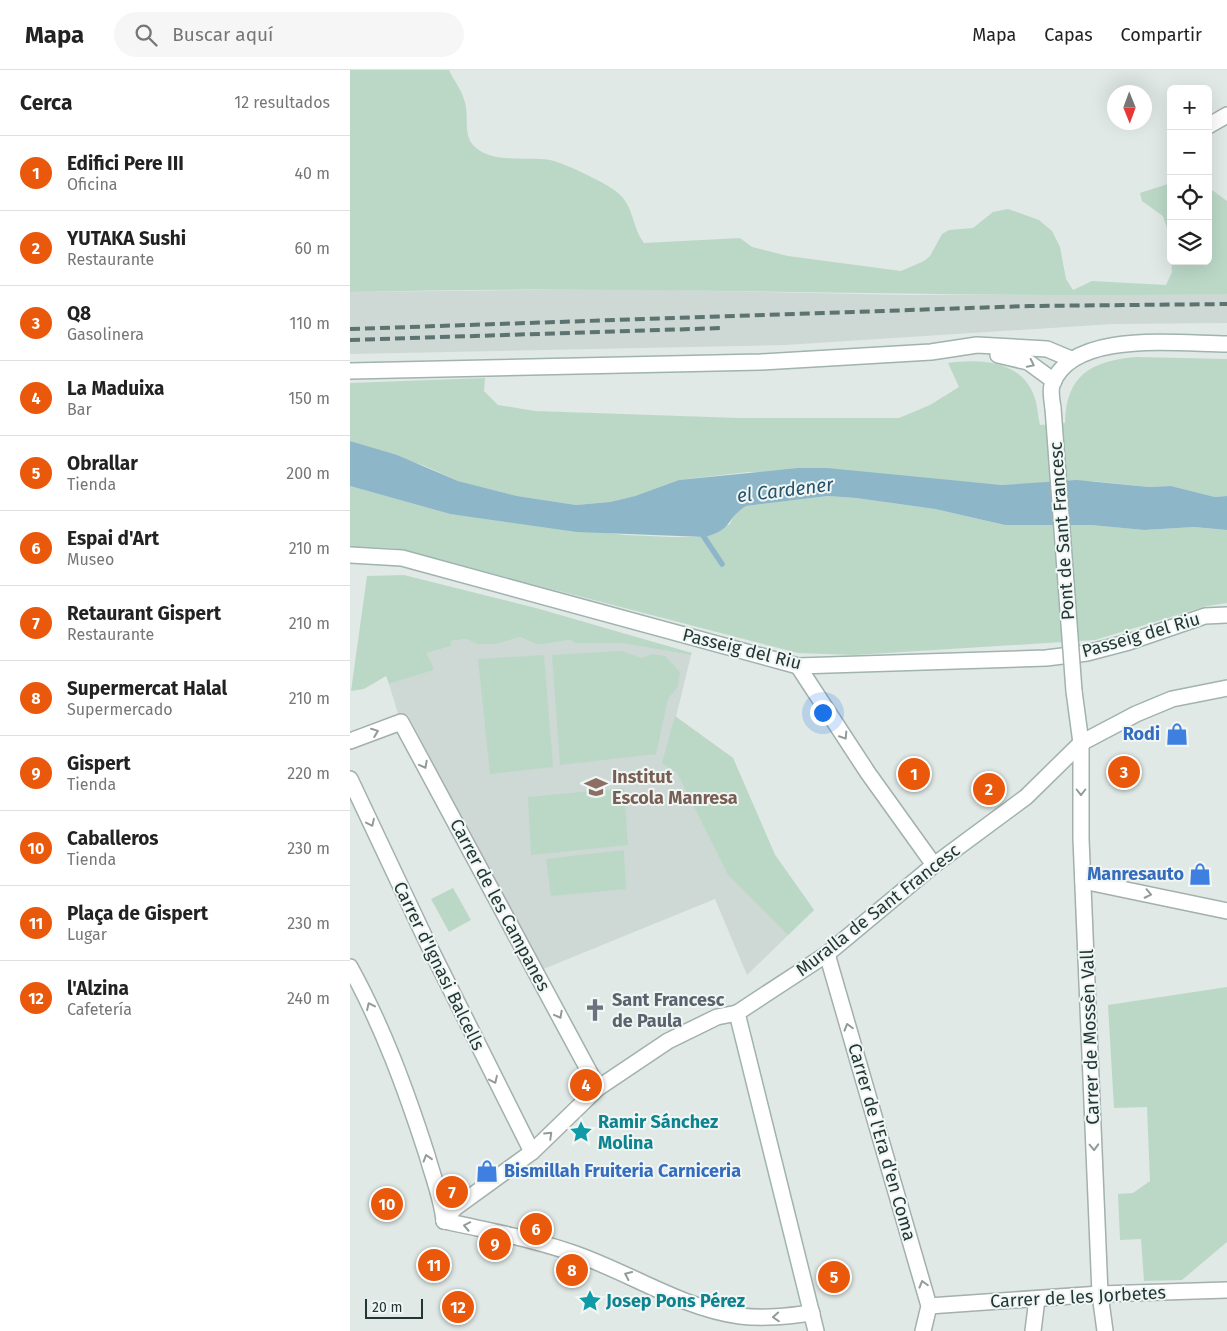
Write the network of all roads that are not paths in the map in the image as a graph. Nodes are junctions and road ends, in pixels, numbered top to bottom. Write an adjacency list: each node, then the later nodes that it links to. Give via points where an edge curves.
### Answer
1 (1227, 115): 2 (street)
2 (1212, 124)
3 (1227, 344): 5 (street, via 1097,347)
4 (931, 352): 5 (street, via 977,346 1048,349); 6 (street, via 761,362); 7 (street, one-way to 7, via 1004,355 1028,362)
5 (1071, 359): 7 (street)
6 (350, 371)
7 (1054, 380): 13 (street, Pont de Sant Francesc, bridge, via 1051,387 1074,691)
8 (350, 556): 10 (street, Passeig del Riu, via 402,558)
9 (1227, 615): 10 (street, Passeig del Riu, via 1205,616 1129,642 1062,656)
10 (798, 666): 15 (street, one-way to 15, via 868,773)
11 (1227, 688): 13 (street, Muralla de Sant Francesc, via 1172,699)
12 (350, 741): 21 (street, Carrer de les Campanes, one-way to 21, via 401,722)
13 (1081, 743): 15 (street, Muralla de Sant Francesc, via 1026,797); 16 (street, Carrer de Mossèn Vall, one-way to 16)
14 (350, 779): 22 (street, Carrer d'Ignasi Balcells, one-way to 22, via 434,958)
15 (934, 865): 18 (street, Muralla de Sant Francesc)
16 (1083, 881): 17 (street, one-way to 17); 25 (street, Carrer de Mossèn Vall, one-way to 25)
17 (1227, 911)
18 (827, 954): 20 (street, Muralla de Sant Francesc); 27 (street, Carrer de l'Era d'en Coma, one-way to 18)
19 (350, 967): 23 (street, one-way to 19, via 443,1208 419,1131 387,1043)
20 (737, 1012): 21 (street, Muralla de Sant Francesc, via 717,1017 668,1041); 28 (street)
21 (598, 1088): 22 (street, Muralla de Sant Francesc, one-way to 21)
22 (532, 1152): 23 (street, Muralla de Sant Francesc, via 455,1208)
23 (444, 1221): 28 (street, one-way to 23, via 766,1317 730,1313 668,1294 572,1252)
24 (1227, 1290): 25 (street, Carrer de les Jorbetes)
25 (1100, 1294): 26 (street, Carrer de les Jorbetes); 32 (street, Carrer de Mossèn Vall)
26 (1036, 1298): 27 (street, Carrer de les Jorbetes); 31 (street)
27 (929, 1306): 30 (street, Carrer de l'Era d'en Coma)
28 (812, 1313): 29 (street)
29 (816, 1331)
30 (924, 1331)
31 (1033, 1331)
32 (1105, 1331)

